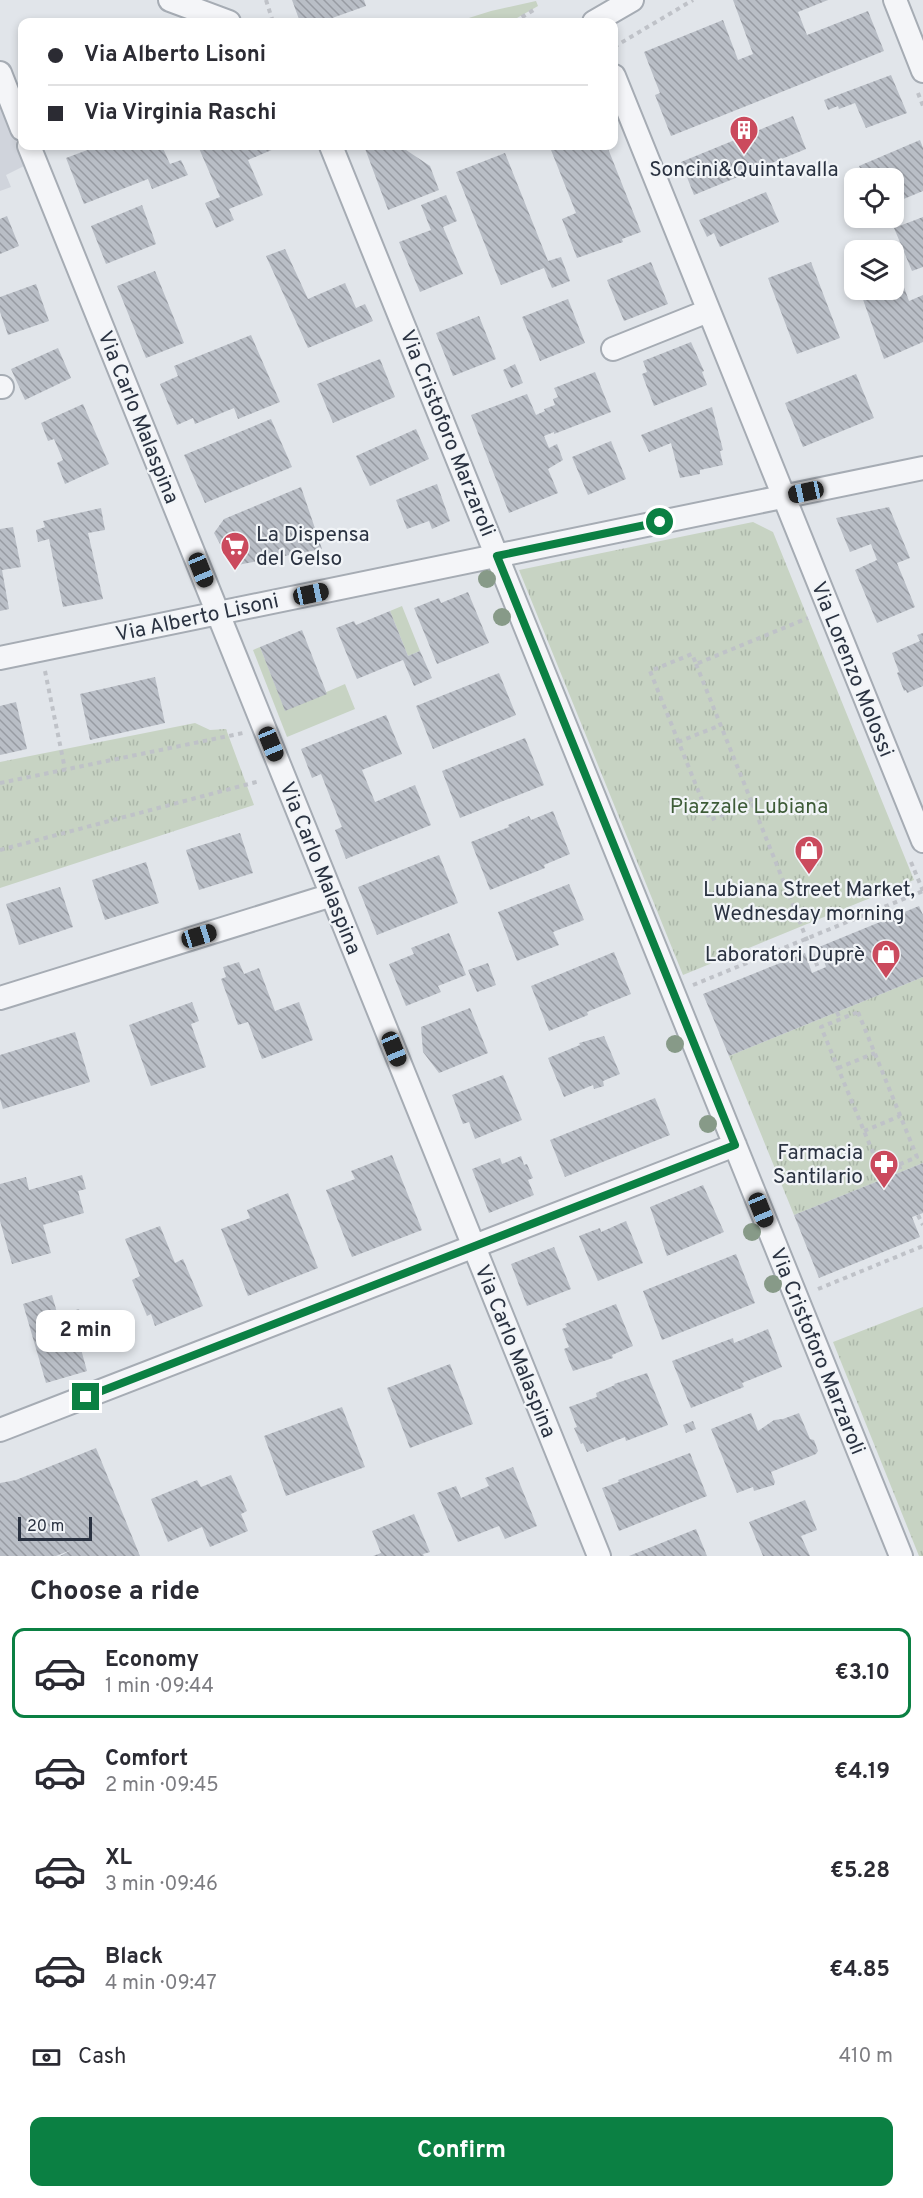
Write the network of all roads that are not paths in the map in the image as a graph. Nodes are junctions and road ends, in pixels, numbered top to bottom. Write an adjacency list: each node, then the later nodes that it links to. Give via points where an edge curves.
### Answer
1 (170, 0): 4 (street)
2 (632, 0): 5 (street)
3 (895, 0): 6 (street)
4 (218, 18)
5 (601, 18)
6 (923, 71)
7 (0, 73): 9 (street)
8 (618, 86): 12 (street, Via Lorenzo Molossi)
9 (18, 119)
10 (31, 150): 17 (street, Via Carlo Malaspina)
11 (333, 150): 16 (street, Via Cristoforo Marzaroli)
12 (708, 311): 13 (street); 15 (street, Via Lorenzo Molossi)
13 (613, 349)
14 (923, 468): 15 (street, Via Alberto Lisoni)
15 (783, 497): 16 (street, Via Alberto Lisoni); 19 (street, Via Lorenzo Molossi)
16 (497, 556): 17 (street, Via Alberto Lisoni); 22 (street, Via Cristoforo Marzaroli)
17 (218, 613): 18 (street, Via Alberto Lisoni); 20 (street, Via Carlo Malaspina)
18 (0, 658)
19 (923, 841)
20 (332, 895): 21 (street); 23 (street, Via Carlo Malaspina)
21 (0, 998)
22 (735, 1145): 23 (street); 26 (street, Via Cristoforo Marzaroli)
23 (474, 1247): 24 (street); 25 (street, Via Carlo Malaspina)
24 (0, 1430)
25 (599, 1556)
26 (902, 1556)

